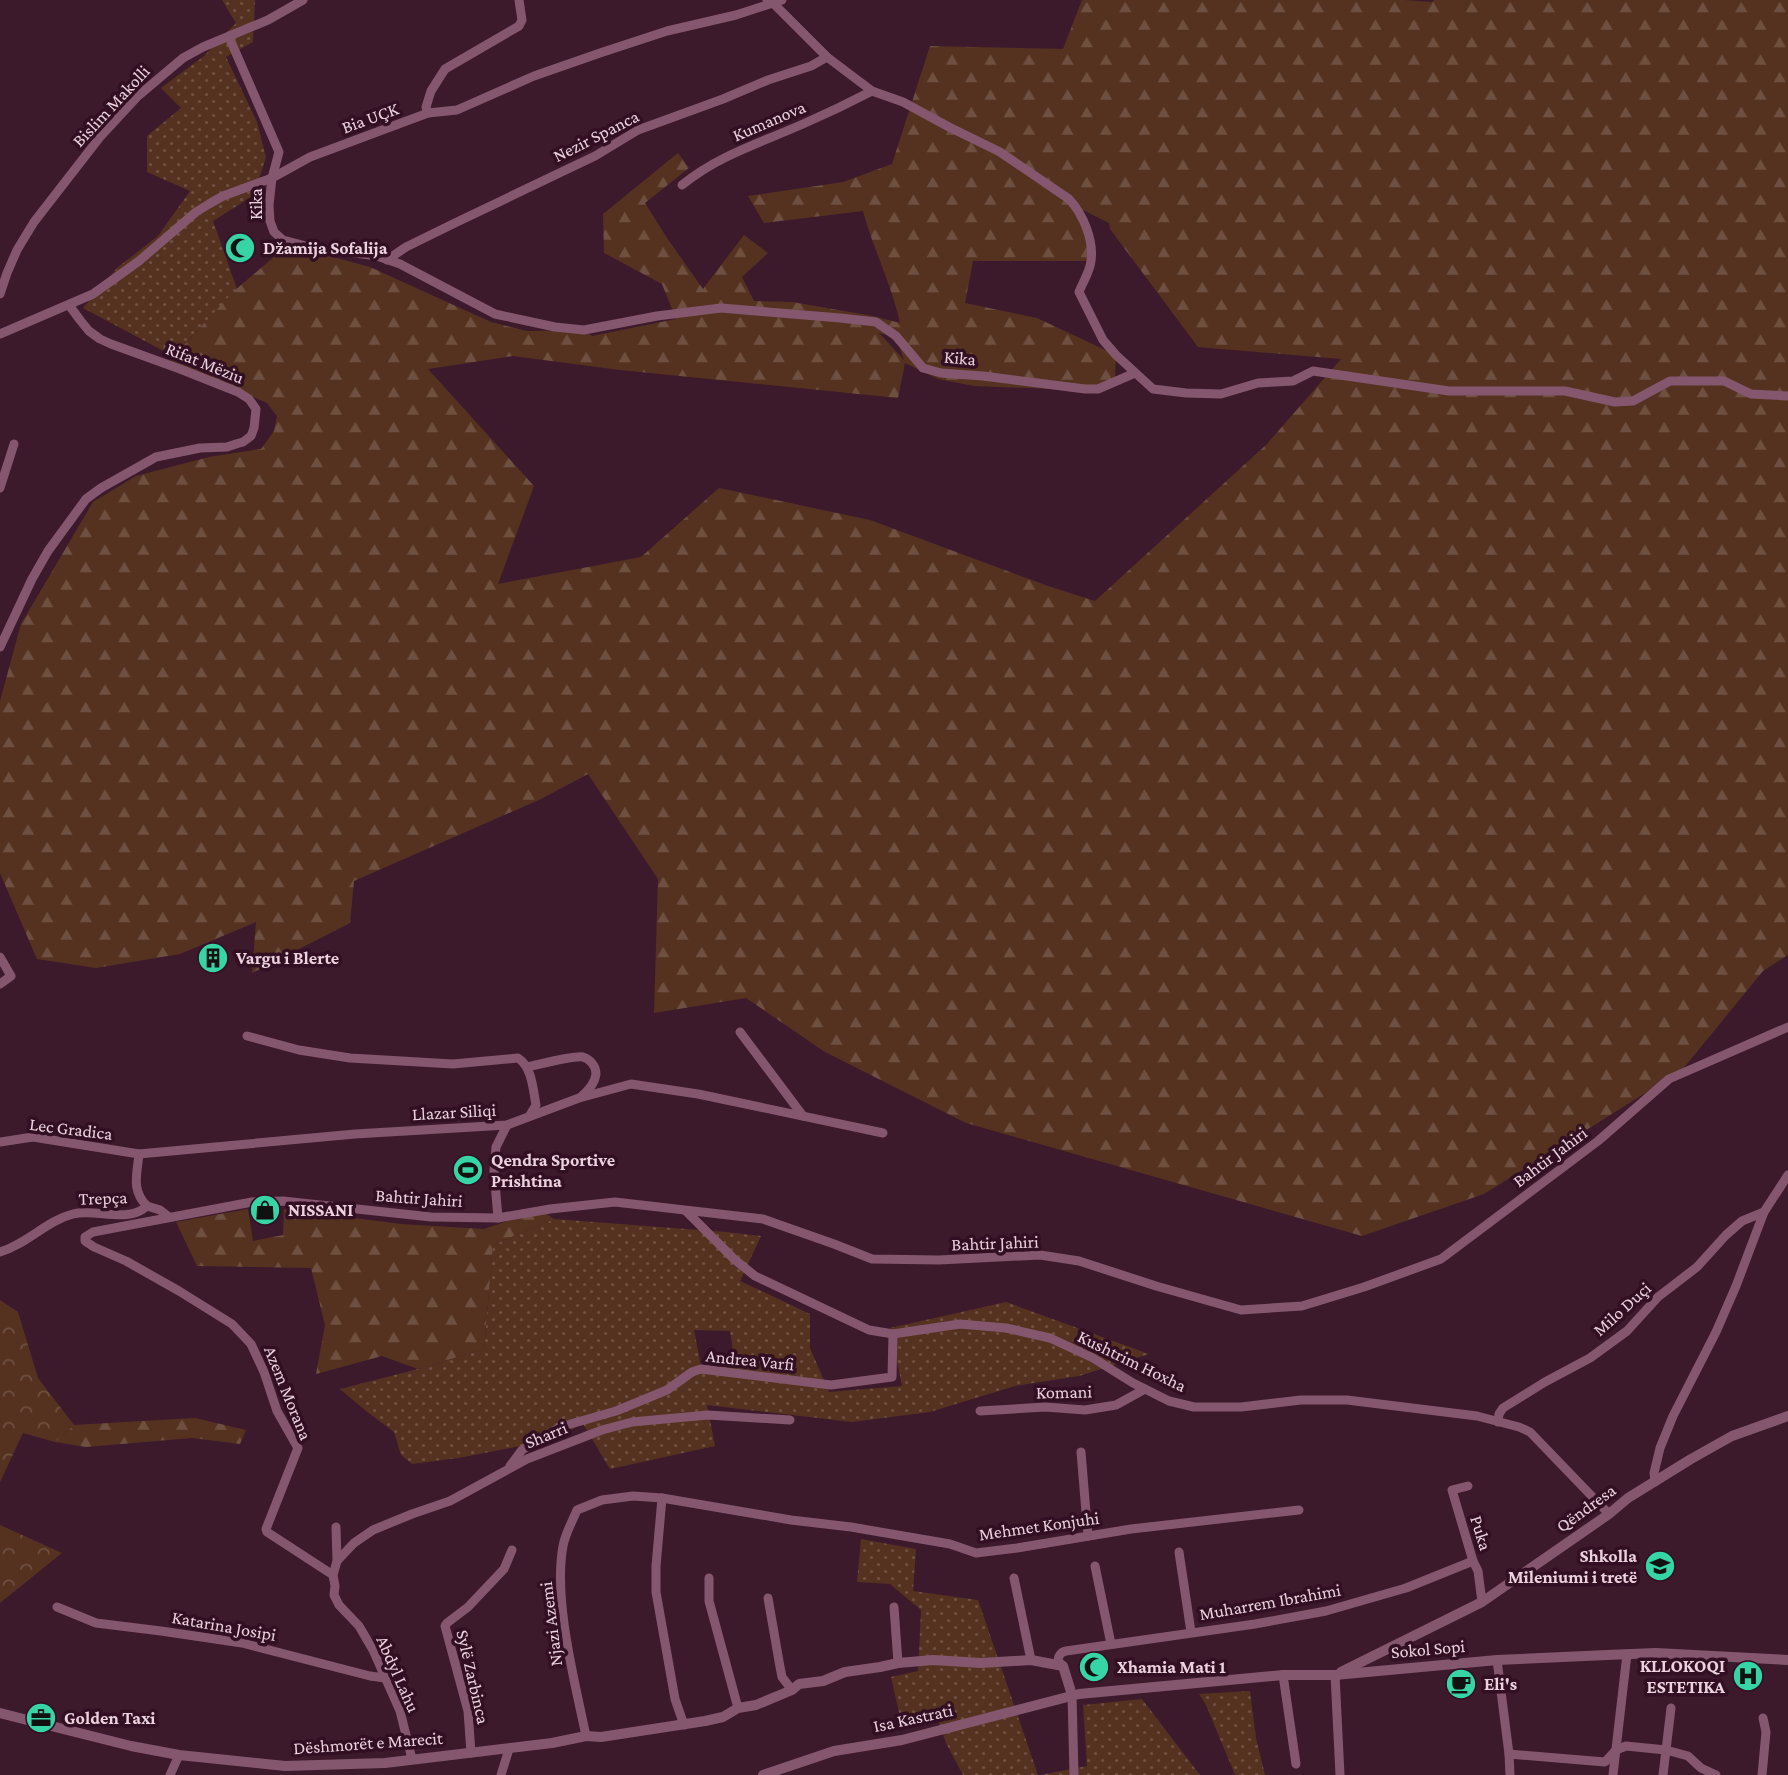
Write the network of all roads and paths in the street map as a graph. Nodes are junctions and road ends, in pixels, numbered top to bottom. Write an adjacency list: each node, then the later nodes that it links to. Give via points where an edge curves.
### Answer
1 (303, 0): 4 (street, Bislim Makolli)
2 (519, 0): 7 (street, via 519,26 444,69 431,91)
3 (774, 1): 5 (street); 7 (street, Bia UÇK, via 600,53 457,110)
4 (229, 37): 8 (street, Kika, via 279,152); 11 (street, Bislim Makolli, via 183,58 108,127 27,231)
5 (827, 57): 6 (street); 10 (street, Nezir Spanca, via 638,130)
6 (872, 91): 9 (street, Kumanova, via 743,148 701,169); 14 (street, via 1000,152 1076,206 1086,224 1091,261 1079,292 1104,340)
7 (428, 113): 8 (street, Bia UÇK, via 310,157)
8 (272, 178): 10 (street, Kika, via 271,228 282,240); 12 (street, Bia UÇK, via 223,196 196,212 105,286)
9 (682, 185)
10 (387, 260): 14 (street, Kika, via 495,314 555,327 584,330 722,308 876,322 896,336 923,368 941,373 1085,389)
11 (0, 295)
12 (69, 305): 13 (street, Bia UÇK); 18 (street, Rifat Mëziu, via 100,339 249,399 256,409 254,428 243,442 227,447 156,457 86,499 48,551)
13 (0, 334)
14 (1135, 373): 15 (street, via 1153,389 1186,393 1221,394 1258,383 1293,381 1313,371 1449,391 1565,391 1615,402 1633,401 1670,381 1724,381 1751,394)
15 (1788, 396)
16 (14, 444): 17 (street)
17 (0, 488)
18 (0, 647)
19 (0, 957): 20 (street, via 11,976)
20 (0, 984)
21 (1788, 1027): 34 (street, Bahtir Jahiri, via 1669,1079 1598,1141 1441,1259 1302,1306 1241,1310 1079,1261 1040,1255 939,1261 872,1259 763,1219)
22 (740, 1032): 27 (street)
23 (247, 1036): 24 (street, via 299,1051 350,1058 453,1064 518,1059)
24 (527, 1067): 25 (street, via 581,1056 590,1061 596,1077); 26 (street, via 537,1105)
25 (579, 1098): 26 (street, Llazar Siliqi); 27 (street, Llazar Siliqi, via 631,1084)
26 (529, 1116): 28 (street, Llazar Siliqi)
27 (803, 1116): 29 (street, Llazar Siliqi)
28 (507, 1125): 31 (street, Llazar Siliqi); 37 (street, via 496,1147)
29 (883, 1133)
30 (0, 1142): 31 (street, Lec Gradica, via 33,1137)
31 (139, 1154): 33 (street, via 136,1191)
32 (1788, 1175): 35 (street)
33 (147, 1206): 36 (street, Trepça); 38 (street, Trepça, via 140,1213 75,1214)
34 (686, 1210): 37 (street, Bahtir Jahiri, via 615,1202); 39 (street, Kushtrim Hoxha, via 755,1276 869,1330)
35 (1763, 1212): 44 (street, Milo Duçi, via 1742,1221 1626,1331 1590,1358 1503,1408); 47 (street, via 1731,1298 1660,1448)
36 (169, 1217): 37 (street, Bahtir Jahiri, via 283,1201 431,1217); 60 (street, Azem Morana, via 93,1232 85,1241 211,1310 251,1344 277,1411 298,1448 267,1532)
37 (498, 1218)
38 (0, 1252)
39 (893, 1334): 40 (street, Kushtrim Hoxha, via 960,1324 1006,1328 1050,1338); 46 (street, Andrea Varfi, via 892,1377 831,1385 701,1369 667,1391 561,1427 522,1450)
40 (1145, 1389): 41 (street, Komani, via 1116,1405 1085,1410); 44 (street, Kushtrim Hoxha, via 1194,1407 1347,1400)
41 (980, 1411)
42 (1788, 1416): 47 (street, Qëndresa, via 1732,1436)
43 (790, 1420): 46 (street, Sharri, via 708,1415 632,1422)
44 (1498, 1422): 52 (street, Kushtrim Hoxha, via 1530,1432)
45 (1081, 1452): 54 (street)
46 (506, 1470): 57 (street, Sharri, via 450,1501 373,1530)
47 (1656, 1482): 52 (street, Qëndresa)
48 (1468, 1486): 58 (street, Puka, via 1452,1489)
49 (662, 1498): 50 (street, Mehmet Konjuhi, via 602,1500); 54 (street, Mehmet Konjuhi, via 950,1544 976,1553); 84 (street, via 656,1592)
50 (577, 1510): 85 (street, Njazi Azemi, via 563,1544 560,1576)
51 (1299, 1510): 54 (street, Mehmet Konjuhi)
52 (1609, 1514): 64 (street, Qëndresa)
53 (336, 1527): 57 (street)
54 (1088, 1536)
55 (512, 1550): 89 (street, Sylë Zarbinca, via 504,1569 445,1626 468,1711)
56 (1180, 1552): 67 (street, Muharrem Ibrahimi)
57 (337, 1561): 60 (street)
58 (1473, 1561): 64 (street, Puka); 67 (street, Muharrem Ibrahimi, via 1406,1588 1326,1611)
59 (1095, 1566): 68 (street)
60 (332, 1575): 77 (street, Abdyl Lahu, via 339,1605 359,1626)
61 (709, 1578): 80 (street, via 709,1601)
62 (1014, 1578): 70 (street)
63 (768, 1598): 78 (street, via 779,1667)
64 (1482, 1602): 76 (street, Qëndresa)
65 (57, 1607): 77 (street, Katarina Josipi, via 96,1623 242,1643)
66 (894, 1608): 73 (street)
67 (1191, 1632): 68 (street, Muharrem Ibrahimi)
68 (1111, 1644): 74 (street, Muharrem Ibrahimi, via 1063,1652 1058,1661)
69 (1627, 1654): 71 (street, Sokol Sopi); 72 (street, Sokol Sopi); 87 (street)
70 (1031, 1660): 73 (street, Dëshmorët e Marecit); 74 (street, Dëshmorët e Marecit)
71 (1497, 1660): 76 (street, Sokol Sopi); 90 (street)
72 (1788, 1660)
73 (898, 1663): 78 (street, Dëshmorët e Marecit, via 845,1672)
74 (1063, 1666): 79 (street)
75 (1283, 1675): 76 (street, Sokol Sopi); 79 (street, Sokol Sopi); 93 (street)
76 (1335, 1675): 99 (street)
77 (385, 1678): 92 (street, Abdyl Lahu, via 400,1711)
78 (792, 1690): 80 (street, Dëshmorët e Marecit)
79 (1072, 1695): 97 (street, Isa Kastrati, via 902,1740 835,1751); 98 (street)
80 (738, 1708): 84 (street, Dëshmorët e Marecit, via 723,1717)
81 (1671, 1709): 88 (street)
82 (0, 1713): 91 (street, Dëshmorët e Marecit)
83 (1763, 1718): 104 (street)
84 (684, 1725): 85 (street, Dëshmorët e Marecit)
85 (586, 1736): 86 (street, Dëshmorët e Marecit)
86 (509, 1749): 89 (street, Dëshmorët e Marecit); 96 (street)
87 (1616, 1749): 88 (street); 90 (street, via 1605,1762); 101 (street)
88 (1666, 1750): 102 (street); 103 (street, via 1688,1756)
89 (471, 1754): 92 (street, Dëshmorët e Marecit)
90 (1509, 1754): 100 (street)
91 (179, 1755): 94 (street, Dëshmorët e Marecit); 95 (street)
92 (412, 1759): 94 (street, Dëshmorët e Marecit)
93 (1296, 1764)
94 (285, 1771)
95 (170, 1775)
96 (501, 1775)
97 (763, 1775)
98 (1074, 1775)
99 (1340, 1775)
100 (1510, 1775)
101 (1613, 1775)
102 (1663, 1775)
103 (1716, 1775)
104 (1762, 1775)

